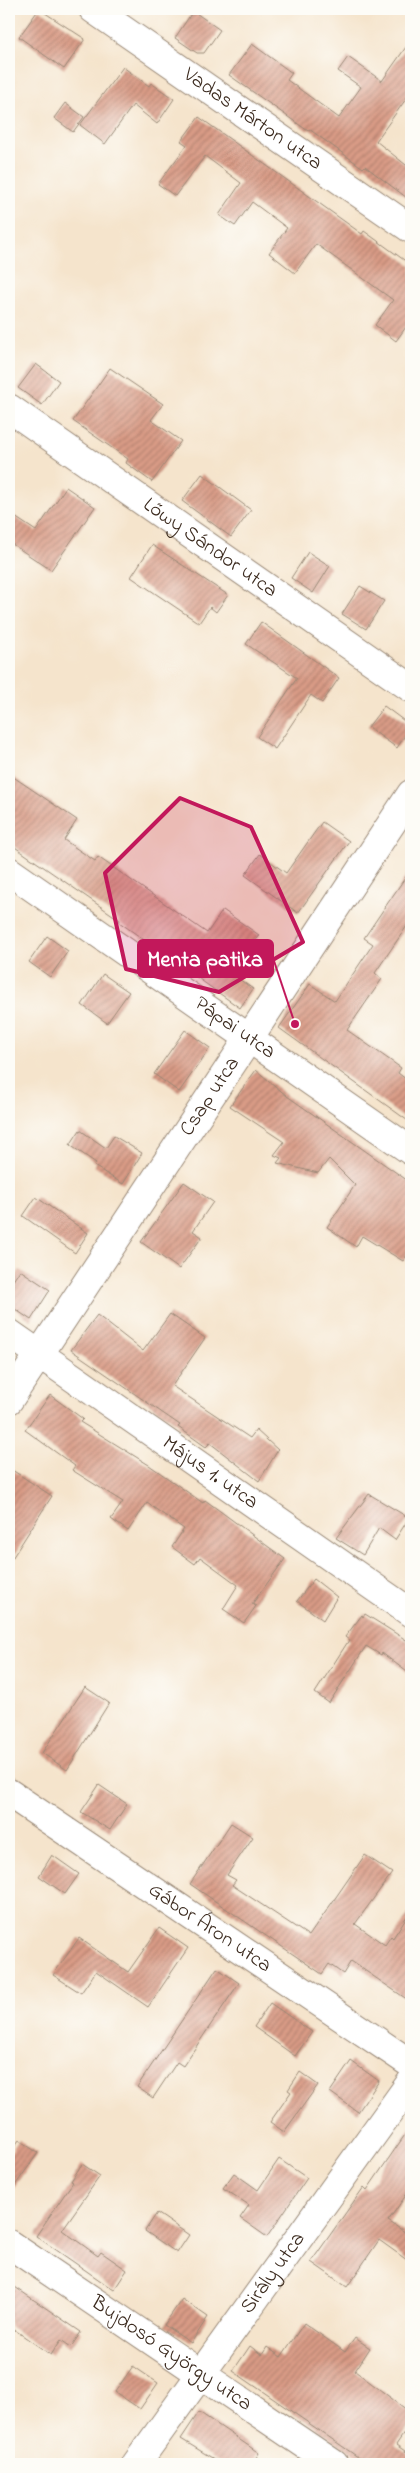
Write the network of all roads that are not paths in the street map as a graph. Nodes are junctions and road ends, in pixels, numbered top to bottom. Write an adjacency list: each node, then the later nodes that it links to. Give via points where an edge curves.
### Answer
1 (93, 9): 2 (street, Vadas Márton utca)
2 (411, 229)
3 (9, 408): 4 (street, Lőwy Sándor utca)
4 (411, 688)
5 (411, 794): 7 (street, Csap utca)
6 (9, 871): 7 (street, Pápai utca)
7 (250, 1038): 8 (street, Pápai utca); 10 (street, Csap utca)
8 (411, 1151)
9 (9, 1333): 10 (street, Május 1. utca)
10 (39, 1354): 11 (street, Csap utca); 12 (street, Május 1. utca)
11 (9, 1400)
12 (411, 1613)
13 (9, 1793): 14 (street, Gábor Áron utca)
14 (411, 2064)
15 (411, 2082): 17 (street, Sirály utca)
16 (9, 2244): 17 (street, Bujdosó György utca)
17 (202, 2375): 18 (street, Sirály utca); 19 (street, Bujdosó György utca)
18 (136, 2464)
19 (334, 2464)

